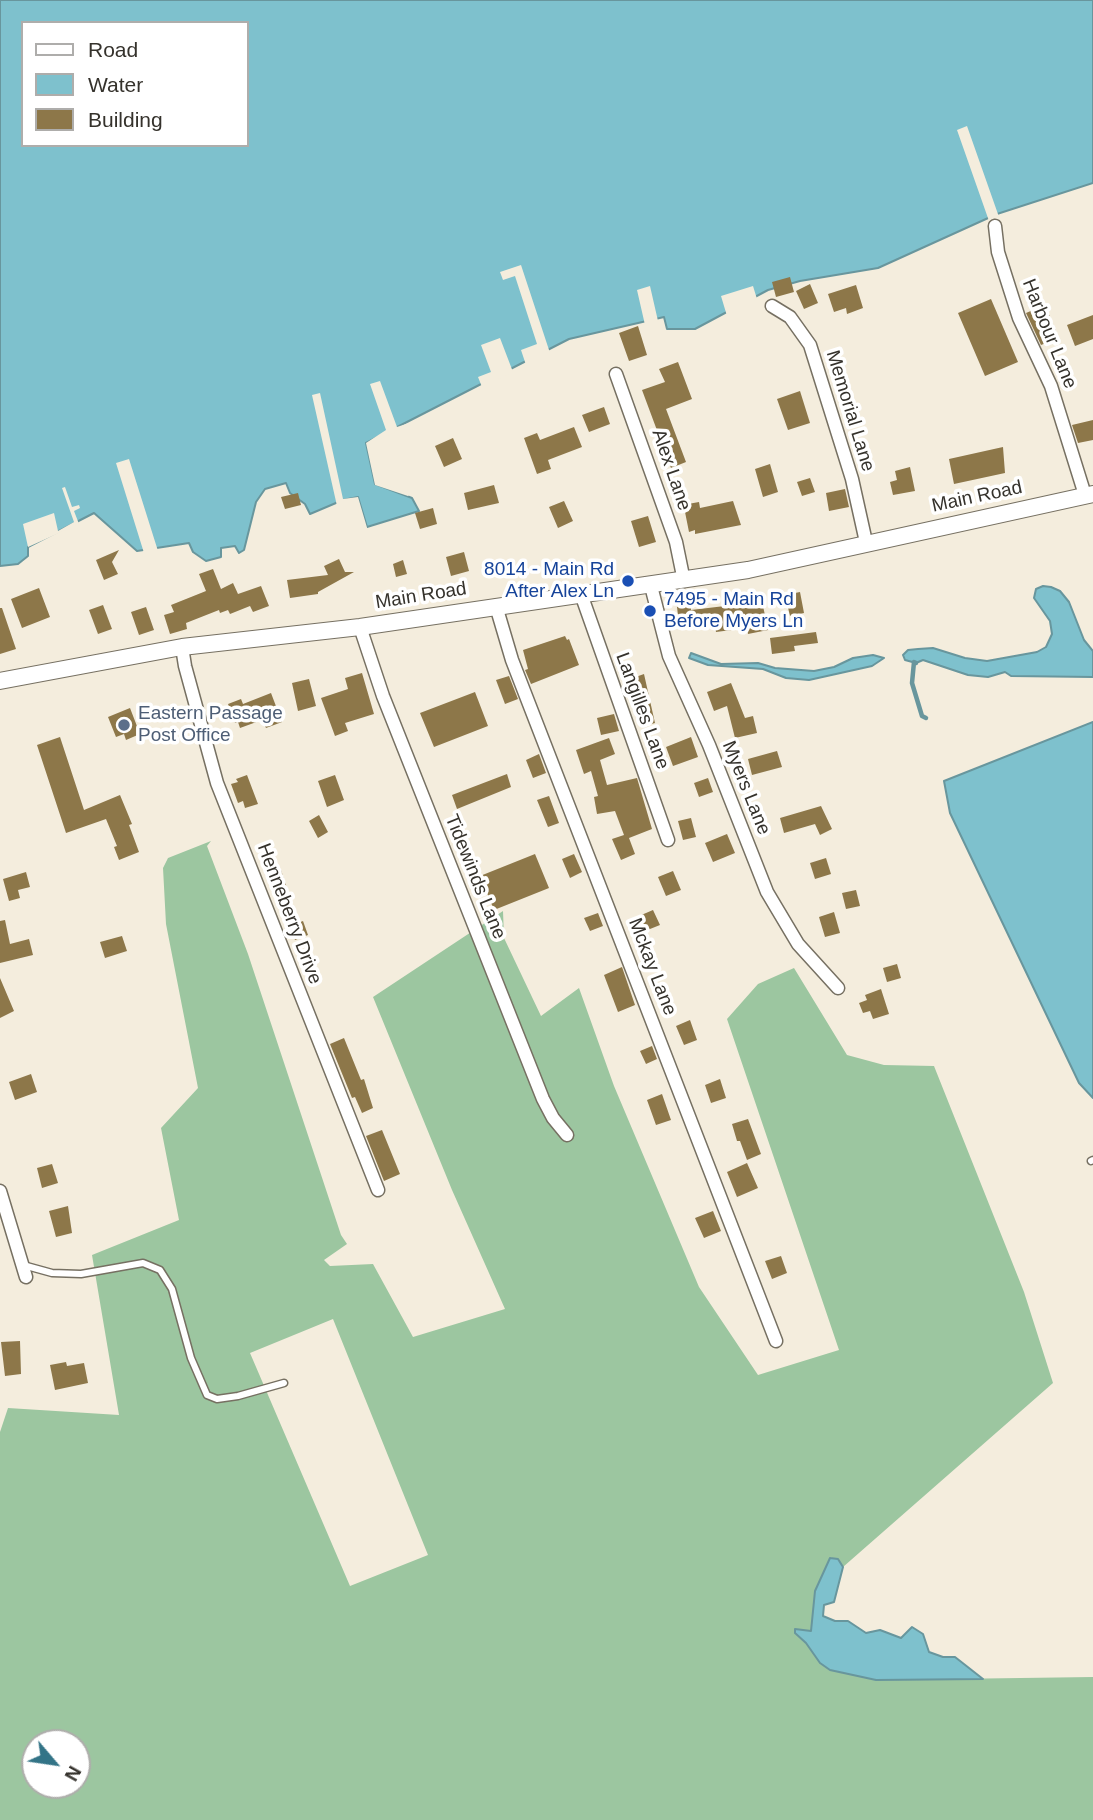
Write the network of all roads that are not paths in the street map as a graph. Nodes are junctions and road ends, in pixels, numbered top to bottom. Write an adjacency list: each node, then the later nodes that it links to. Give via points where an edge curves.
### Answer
1 (995, 226): 4 (street, Harbour Lane, via 998,252 1019,318 1051,386)
2 (772, 306): 5 (street, Memorial Lane, via 790,317 810,345 852,479)
3 (616, 374): 6 (street, Alex Lane, via 676,542)
4 (1089, 495): 5 (main road, Main Road)
5 (866, 542): 6 (main road, Main Road)
6 (684, 581): 7 (main road, Main Road)
7 (651, 586): 8 (main road, Main Road); 14 (street, Myers Lane, via 669,656 767,892 797,944)
8 (581, 594): 9 (main road, Main Road); 13 (street, Langilles Lane)
9 (496, 606): 10 (main road, Main Road); 19 (street, Mckay Lane, via 512,660)
10 (360, 627): 11 (main road, Main Road); 15 (street, Tidewinds Lane, via 543,1099)
11 (182, 647): 12 (main road, Main Road); 16 (street, Henneberry Drive, via 217,783)
12 (0, 681)
13 (668, 840)
14 (838, 988)
15 (567, 1135)
16 (378, 1190)
17 (0, 1191): 18 (street)
18 (24, 1271): 20 (lane, via 80,1274 143,1262 160,1270 172,1289 191,1358 207,1395 217,1399 238,1396)
19 (776, 1341)
20 (284, 1383)

